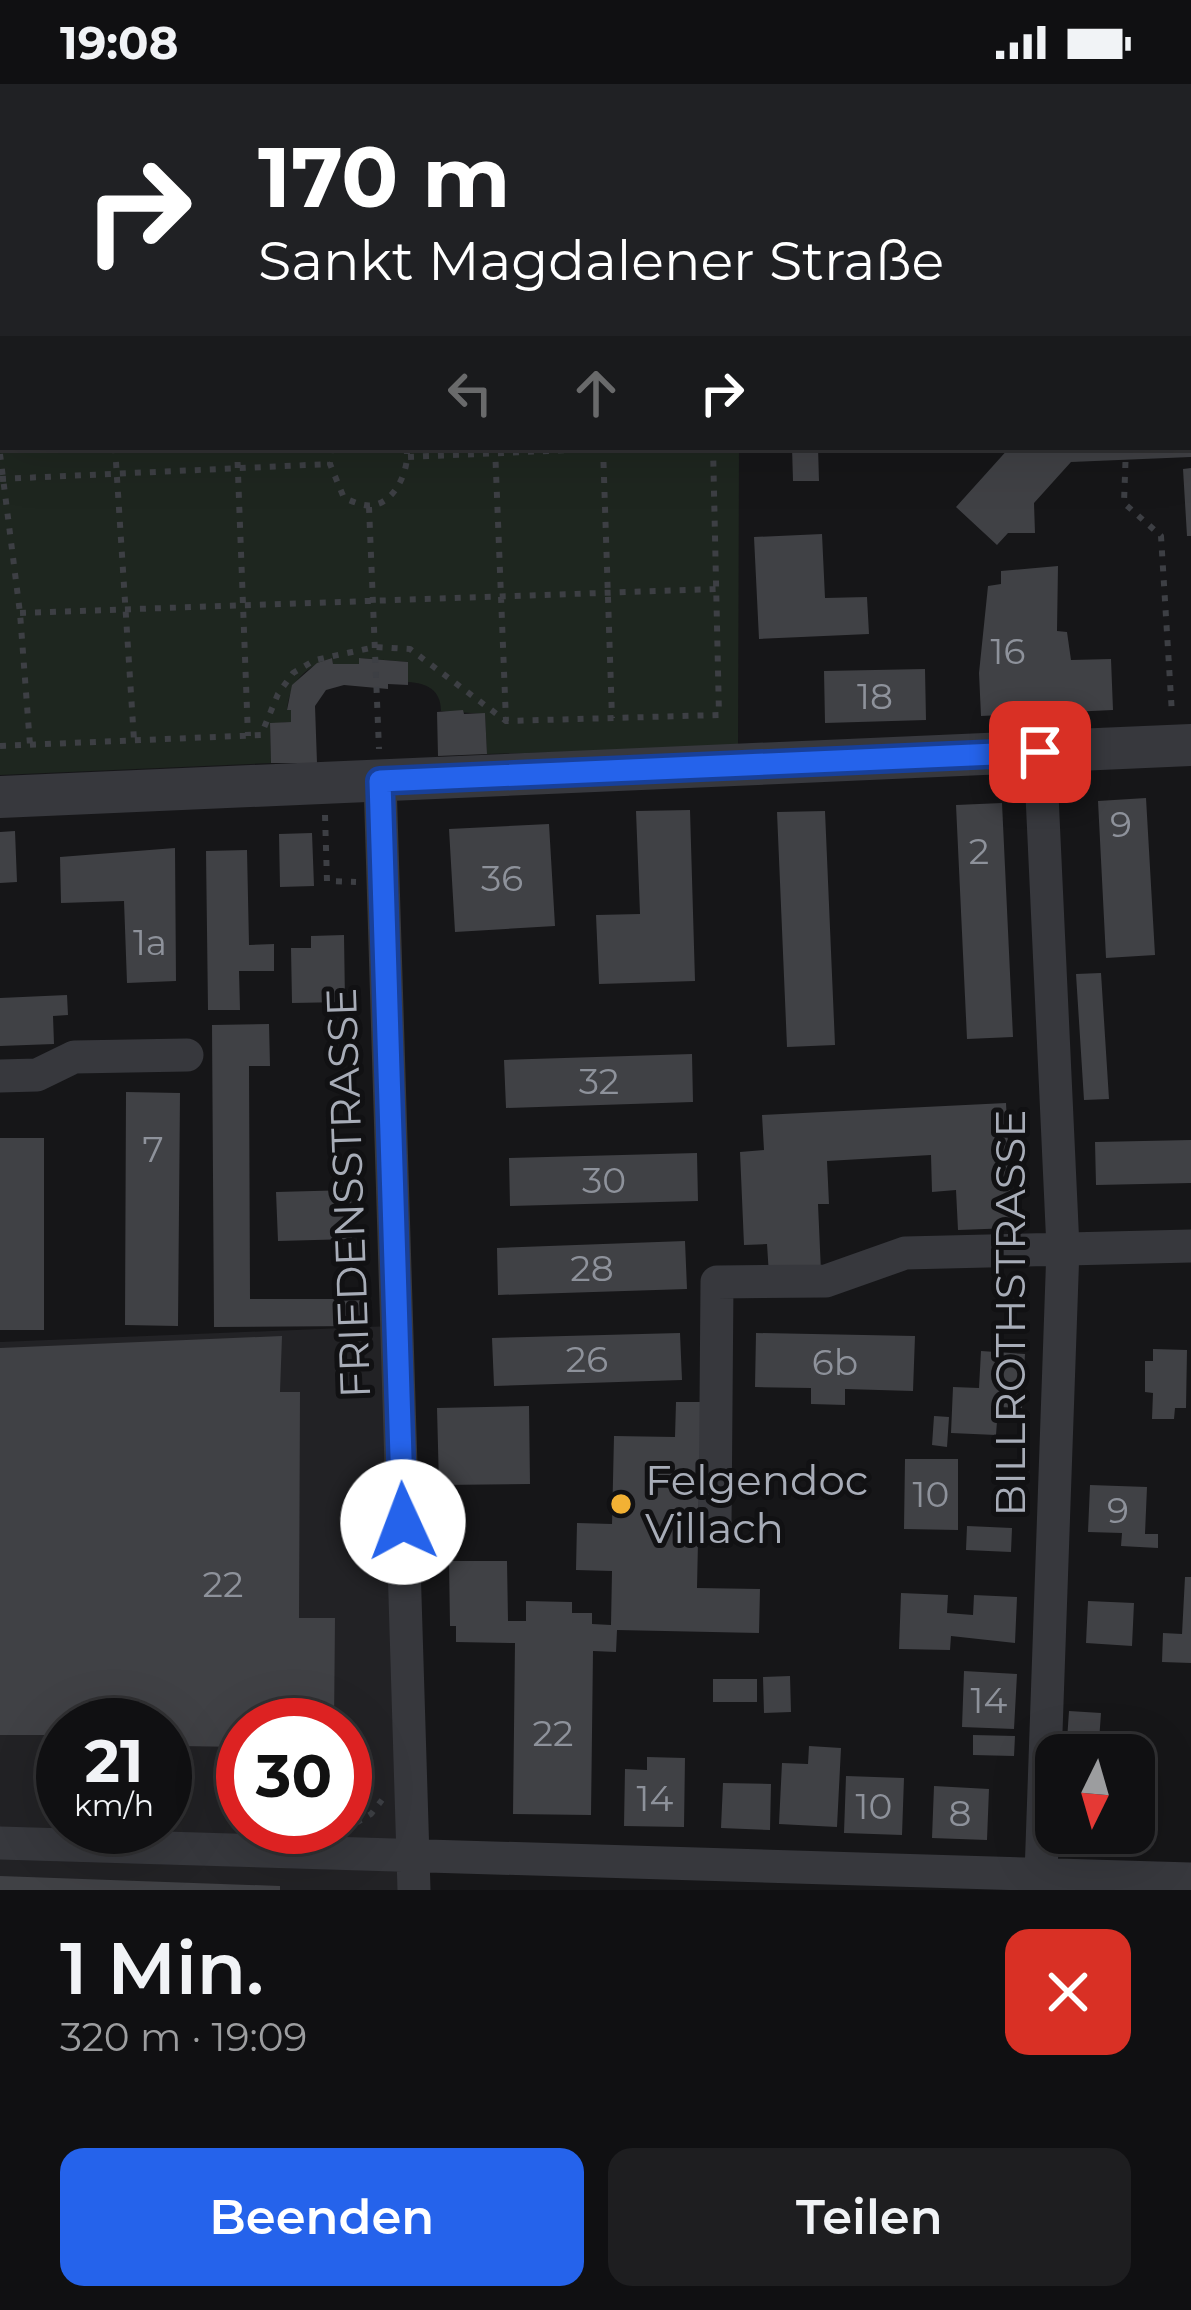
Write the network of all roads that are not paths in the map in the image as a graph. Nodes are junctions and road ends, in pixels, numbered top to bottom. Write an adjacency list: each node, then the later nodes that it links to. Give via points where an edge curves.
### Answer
1 (1183, 745): 2 (street)
2 (1040, 752): 3 (street); 8 (street, BILLROTHSTRASSE)
3 (380, 781): 4 (street); 11 (street, FRIEDENSSTRASSE)
4 (0, 797)
5 (187, 1055): 6 (street, via 74,1057 37,1075)
6 (0, 1076)
7 (1191, 1246): 8 (street)
8 (1063, 1248): 9 (street, via 905,1253 826,1281 717,1282); 12 (street, BILLROTHSTRASSE)
9 (715, 1527)
10 (0, 1843): 11 (street)
11 (414, 1874): 12 (street)
12 (1041, 1874): 13 (street)
13 (1191, 1880)

